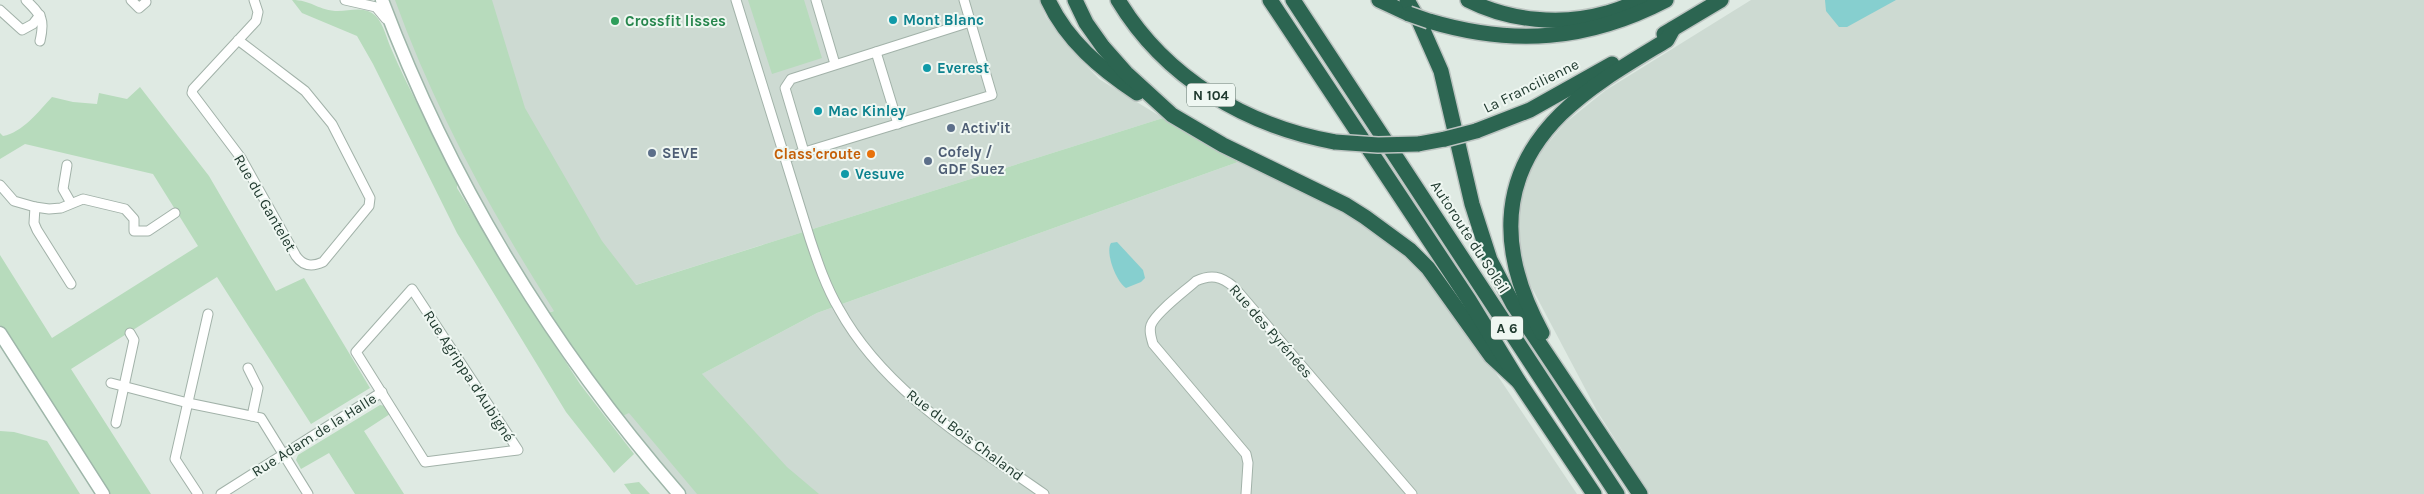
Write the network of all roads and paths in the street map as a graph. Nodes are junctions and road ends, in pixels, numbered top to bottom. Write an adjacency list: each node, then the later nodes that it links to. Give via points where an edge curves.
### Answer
1 (131, 0): 19 (street, via 139,8)
2 (254, 0): 26 (street, Rue du Gantelet, via 258,12 256,21)
3 (345, 0): 25 (street, via 376,7)
4 (382, 0): 25 (main road)
5 (736, 0): 33 (street, Rue du Bois Chaland)
6 (816, 0): 29 (street)
7 (964, 0): 23 (street)
8 (1048, 0): 30 (highway, via 1065,30 1096,62)
9 (1076, 0): 30 (highway, via 1102,47)
10 (1118, 0): 24 (highway, La Francilienne / N 104, bridge, via 1164,58 1218,100 1262,122 1334,142 1378,146 1445,139 1511,118 1553,98)
11 (1270, 0): 44 (highway, A 6, via 1469,300)
12 (1293, 0): 62 (highway, Autoroute du Soleil / A 6)
13 (1379, 0): 20 (highway, La Francilienne)
14 (1468, 0): 15 (highway, via 1509,15 1557,20 1607,13)
15 (1643, 0)
16 (1666, 0): 20 (highway, La Francilienne, bridge, via 1610,24 1548,36 1491,35 1429,21)
17 (1721, 0): 24 (highway, La Francilienne / N 104)
18 (28, 1): 22 (street)
19 (146, 2)
20 (1408, 7): 49 (highway, via 1419,21 1441,71 1474,212 1490,260 1518,312)
21 (0, 10): 22 (street, via 22,30)
22 (40, 15): 27 (street, via 43,22)
23 (970, 22): 28 (street); 31 (street, via 992,95)
24 (1673, 29): 49 (highway, via 1667,40 1601,82 1547,130 1526,162 1513,200 1510,240 1520,284 1539,326)
25 (396, 37): 57 (main road, via 456,167 511,266 595,390)
26 (238, 40): 26 (street, Rue du Gantelet, via 192,93 241,158 299,260 317,265 323,262 369,206 370,198 332,124 305,91)
27 (40, 42)
28 (876, 52): 29 (street); 31 (street)
29 (835, 64): 32 (street, via 795,77 785,88)
30 (1172, 115): 44 (highway, via 1223,145 1346,205 1389,234 1428,268 1491,356)
31 (898, 124): 32 (street)
32 (804, 152): 33 (street)
33 (785, 158): 58 (street, Rue du Bois Chaland, via 822,275 839,310 863,345 885,372 930,412)
34 (67, 165): 36 (street, via 63,190)
35 (0, 185): 37 (street, via 14,201)
36 (70, 203): 37 (street, via 60,208); 38 (street, via 84,199 125,209 134,219 134,231 148,230)
37 (35, 207): 39 (street, via 37,230)
38 (175, 213)
39 (70, 284)
40 (208, 314): 48 (street)
41 (0, 333): 53 (main road)
42 (130, 333): 46 (street, via 134,340)
43 (248, 368): 50 (street, via 258,388)
44 (1519, 382): 61 (highway, A 6)
45 (111, 383): 46 (street)
46 (122, 387): 48 (street); 51 (street)
47 (382, 392): 47 (street, Rue Agrippa d'Aubigné, via 356,352 412,289 518,450 425,462); 52 (street, Rue Adam de la Halle)
48 (188, 403): 50 (street); 54 (street, via 175,459)
49 (1588, 412): 63 (highway)
50 (252, 416): 52 (street, via 261,418)
51 (116, 423)
52 (283, 454): 55 (street, Rue Adam de la Halle); 56 (street)
53 (103, 494)
54 (198, 494)
55 (221, 494)
56 (308, 494)
57 (679, 494)
58 (1044, 494)
59 (1246, 494): 60 (street, Rue des Pyrénées, via 1246,454 1153,344 1150,333 1151,324 1158,315 1196,282 1210,277 1223,278 1234,286)
60 (1412, 494)
61 (1594, 494)
62 (1617, 494)
63 (1640, 494)

